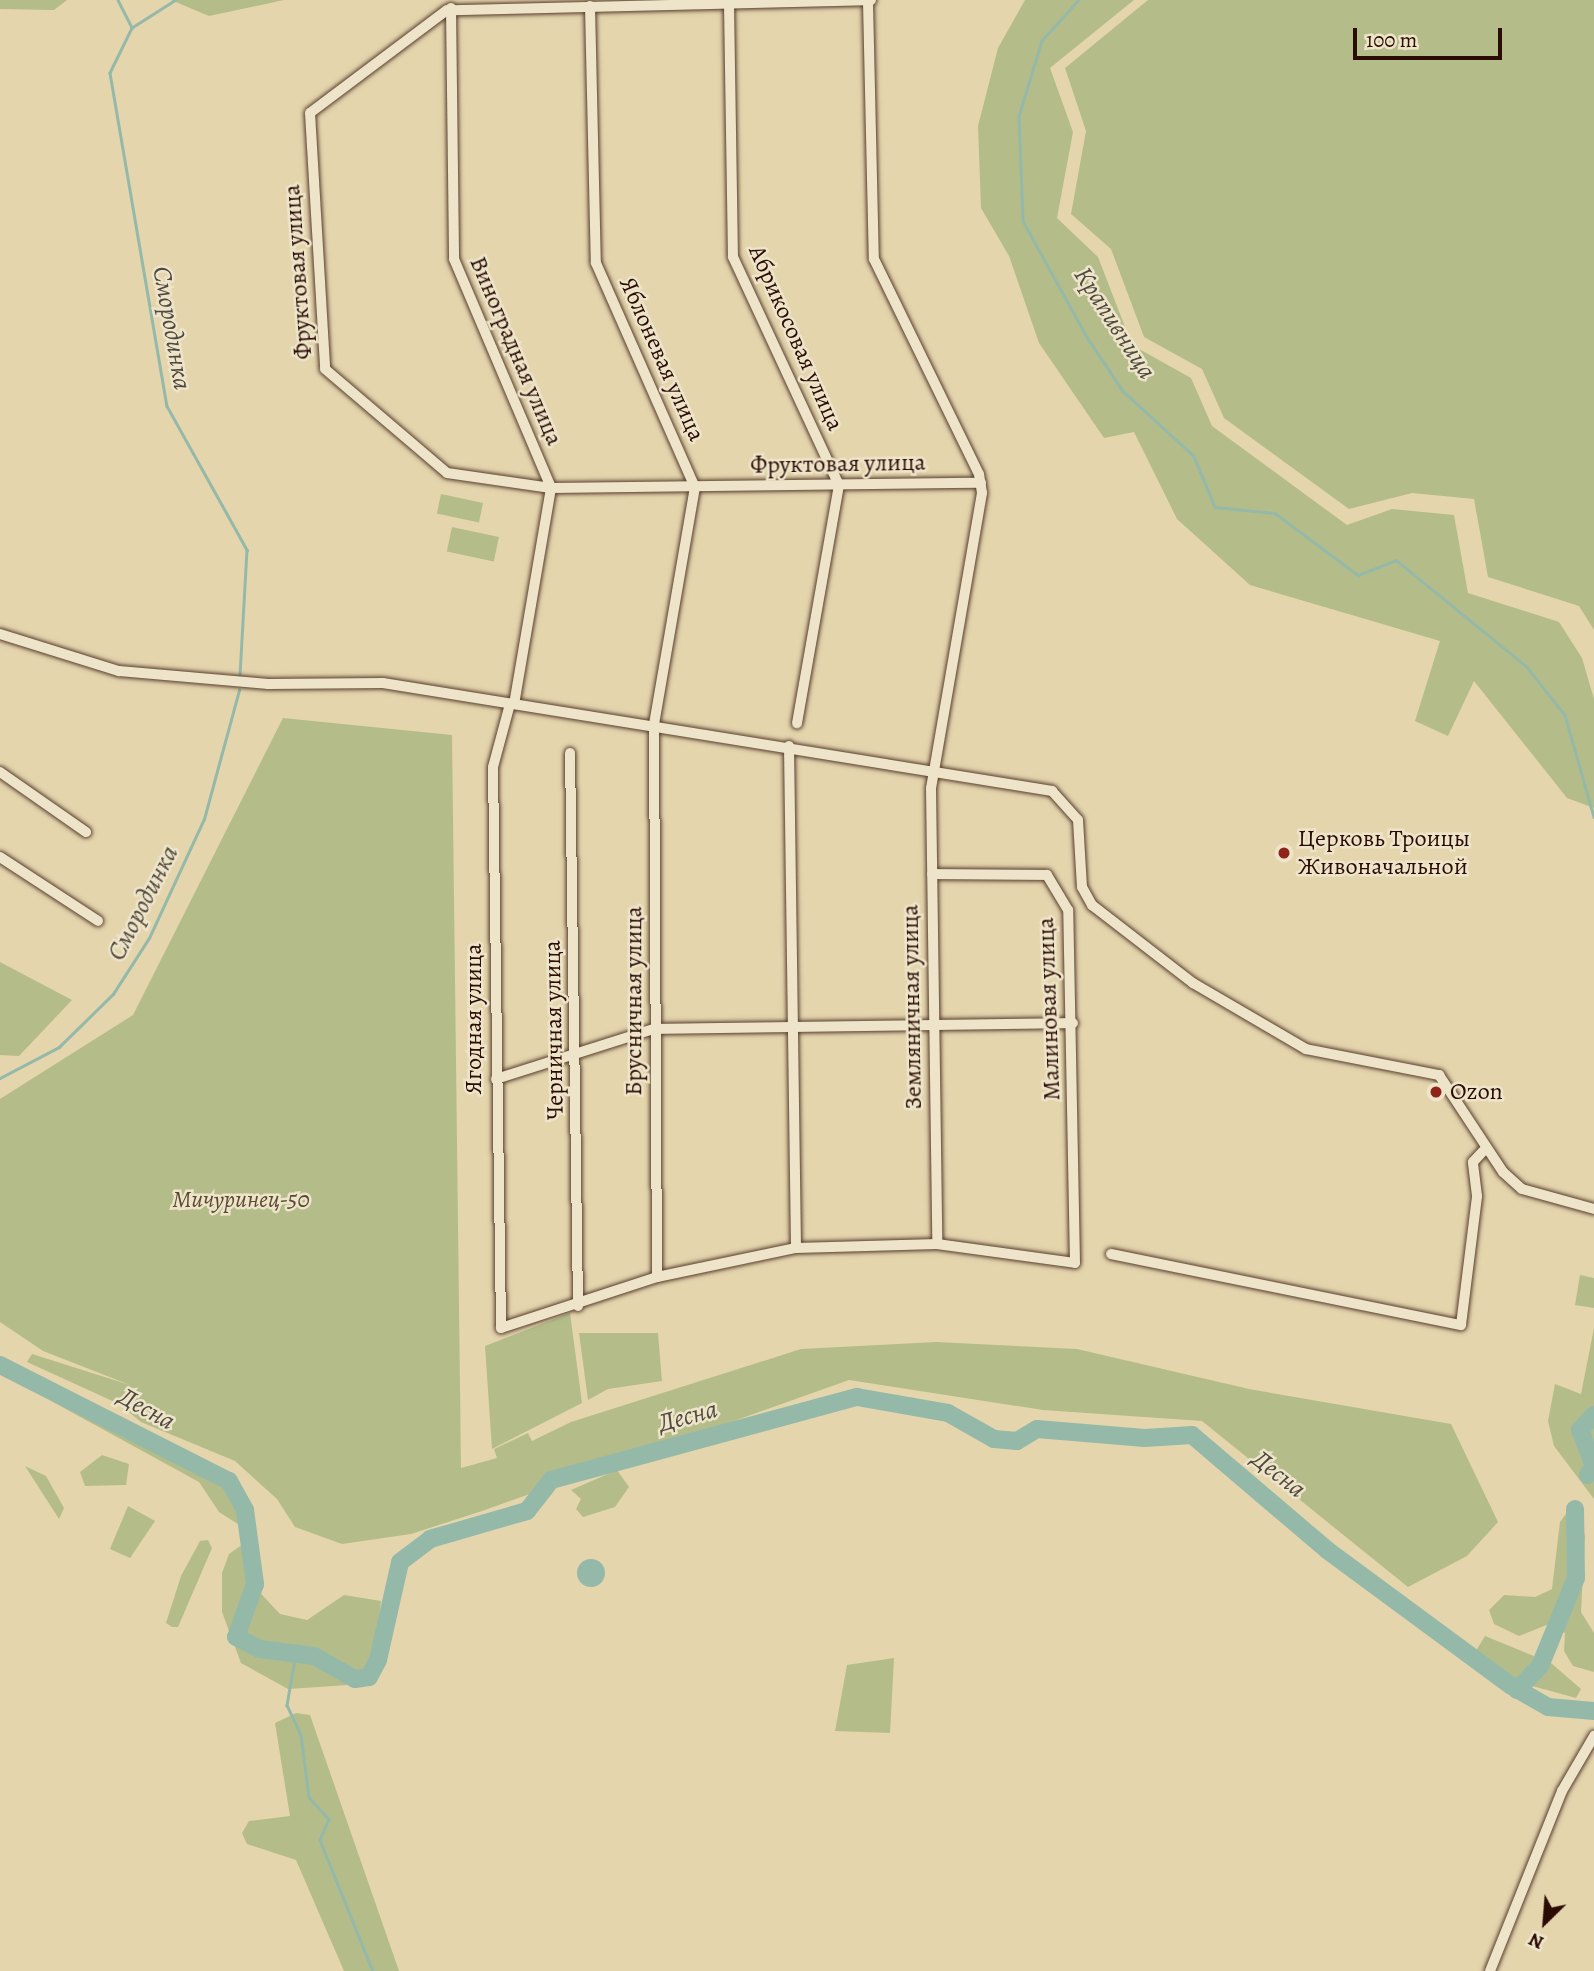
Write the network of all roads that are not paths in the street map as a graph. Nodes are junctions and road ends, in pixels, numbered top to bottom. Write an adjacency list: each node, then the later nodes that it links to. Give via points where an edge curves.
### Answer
1 (870, 1): 2 (street); 5 (street, via 874,259)
2 (729, 4): 3 (street); 6 (street, Абрикосовая улица, via 733,257)
3 (590, 6): 4 (street); 7 (street, Яблоневая улица, via 596,263)
4 (451, 8): 8 (street, Виноградная улица, via 454,259); 8 (street, Фруктовая улица, via 310,113 325,369 443,471)
5 (981, 483): 6 (street, Фруктовая улица); 15 (street)
6 (839, 485): 7 (street, Фруктовая улица); 11 (street)
7 (695, 487): 8 (street, Фруктовая улица); 12 (street)
8 (551, 488): 10 (street)
9 (0, 634): 10 (street, via 119,671 268,684 383,683)
10 (512, 704): 12 (street); 26 (street, Ягодная улица, via 493,767)
11 (797, 723)
12 (654, 725): 13 (street); 24 (street, Брусничная улица)
13 (789, 746): 15 (street); 23 (street)
14 (570, 753): 25 (street, Черничная улица)
15 (935, 769): 19 (street, Земляничная улица); 27 (street, via 1052,791 1078,820 1082,887 1092,905 1193,983 1277,1037 1306,1049 1439,1075)
16 (0, 772): 17 (street)
17 (86, 832)
18 (0, 857): 20 (street)
19 (932, 873): 21 (street, Малиновая улица, via 1047,874 1059,887 1068,910); 22 (street, Земляничная улица)
20 (98, 921)
21 (1073, 1023): 22 (street); 29 (street, Малиновая улица, via 1075,1263)
22 (934, 1024): 23 (street); 29 (street, Земляничная улица)
23 (793, 1027): 24 (street); 30 (street)
24 (654, 1029): 25 (street); 32 (street, Брусничная улица)
25 (576, 1054): 26 (street); 33 (street, Черничная улица)
26 (496, 1079): 33 (street, Ягодная улица, via 497,1320 509,1330)
27 (1486, 1148): 28 (street, via 1522,1189); 31 (street, via 1473,1162 1477,1196 1461,1325)
28 (1594, 1209)
29 (937, 1244): 30 (street)
30 (796, 1248): 32 (street)
31 (1111, 1254)
32 (657, 1278): 33 (street)
33 (578, 1306)
34 (1593, 1737): 35 (street, via 1562,1791)
35 (1490, 1971)

